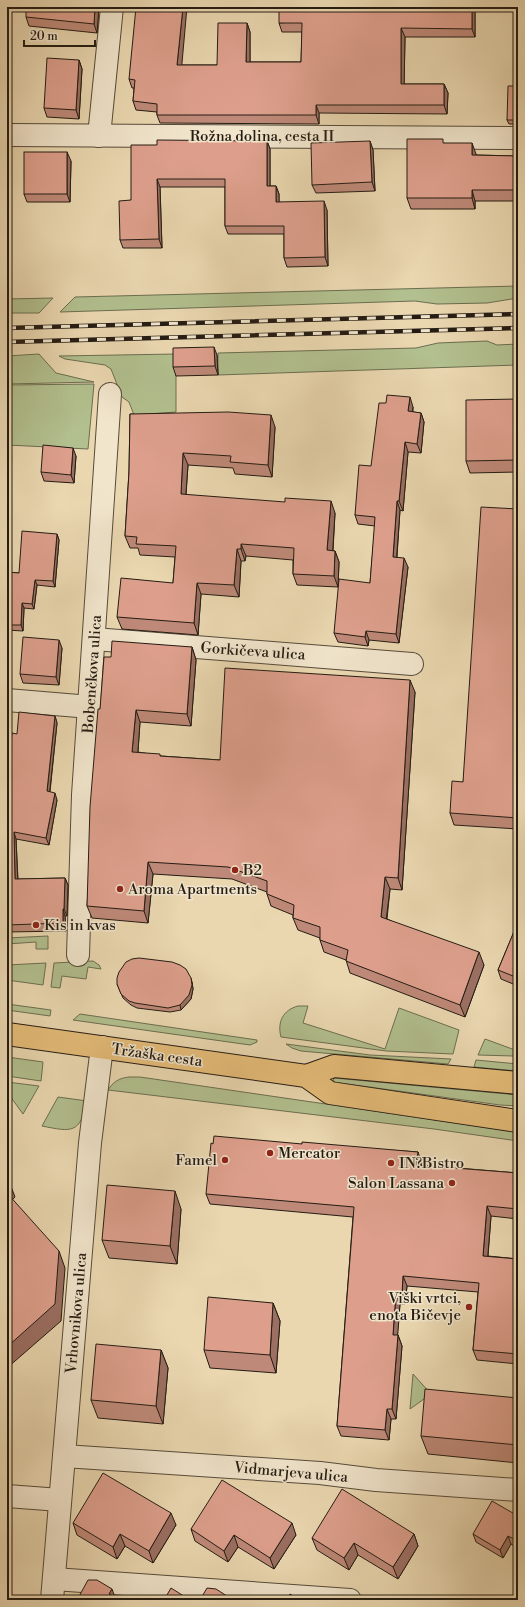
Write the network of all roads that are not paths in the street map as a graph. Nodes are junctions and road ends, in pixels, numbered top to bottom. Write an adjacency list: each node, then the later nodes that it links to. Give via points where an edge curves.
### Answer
1 (112, 7): 3 (street)
2 (7, 135): 3 (street, Rožna dolina, cesta II)
3 (99, 136): 4 (street, Rožna dolina, cesta II)
4 (518, 138)
5 (110, 394): 6 (street, Bobenčkova ulica)
6 (94, 639): 7 (street, Gorkičeva ulica); 9 (street, Bobenčkova ulica)
7 (412, 664)
8 (7, 700): 9 (street)
9 (90, 707): 10 (street, Bobenčkova ulica, via 83,795)
10 (78, 954)
11 (7, 1034): 12 (main road, Tržaška cesta)
12 (102, 1047): 13 (main road, Tržaška cesta); 16 (street, Vrhovnikova ulica, via 90,1143)
13 (306, 1076): 14 (main road, Tržaška cesta, via 334,1066); 15 (main road, Tržaška cesta, via 330,1093)
14 (518, 1083)
15 (518, 1121)
16 (64, 1456): 17 (street, Vidmarjeva ulica, via 320,1473 376,1480); 19 (street, Vrhovnikova ulica)
17 (518, 1490)
18 (7, 1496): 19 (street)
19 (60, 1500): 20 (street, Vrhovnikova ulica)
20 (54, 1579): 21 (street, Vrhovnikova ulica); 22 (street)
21 (52, 1600)
22 (350, 1600)

